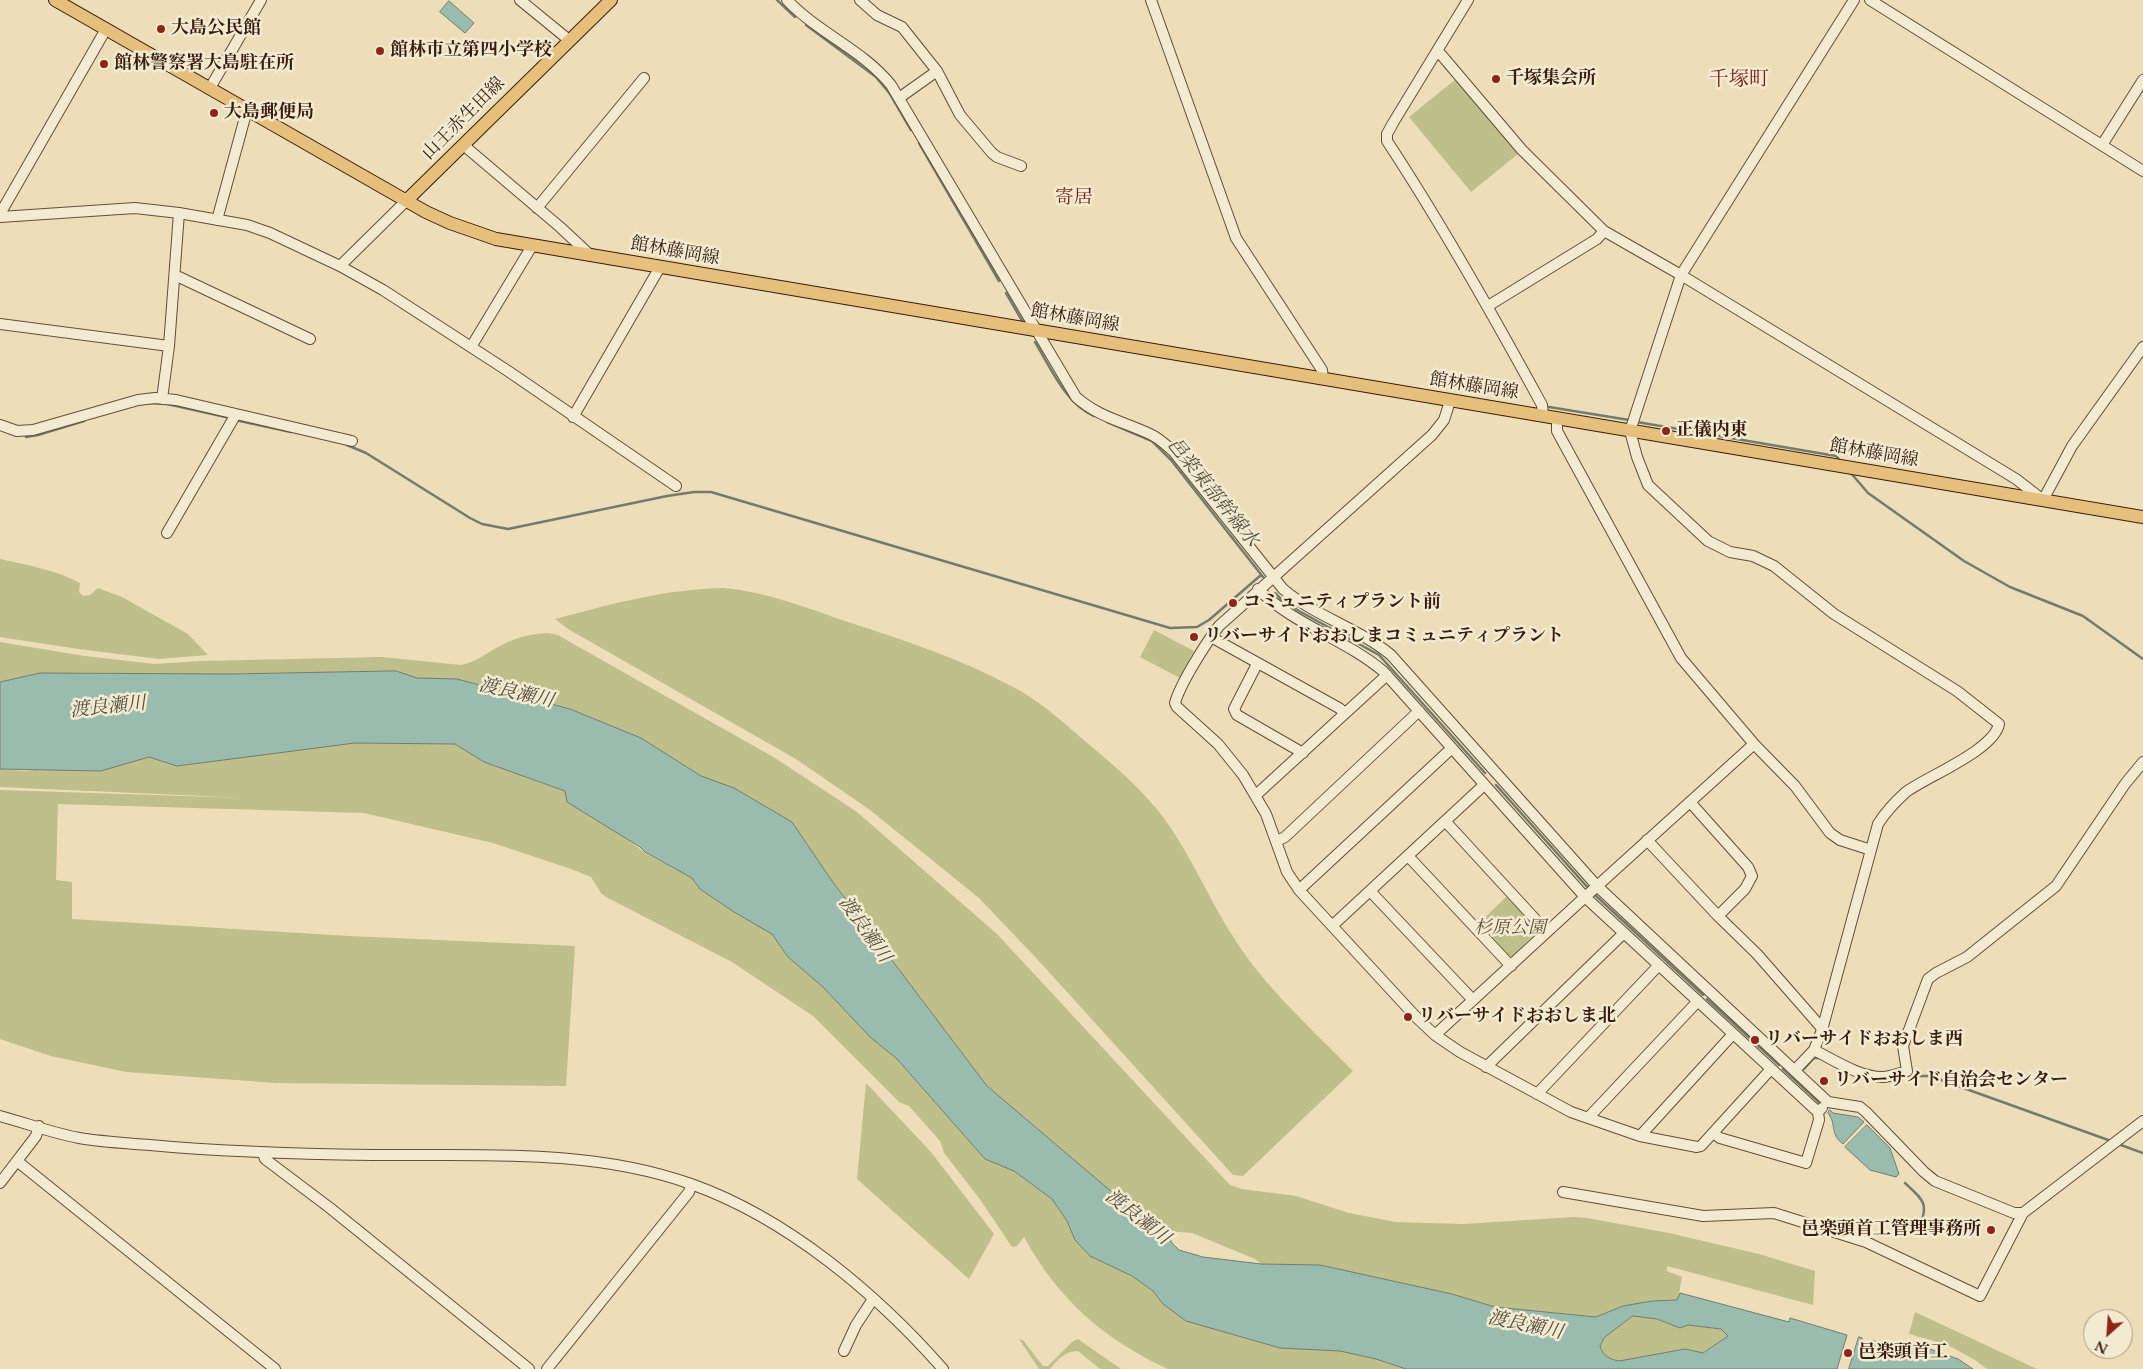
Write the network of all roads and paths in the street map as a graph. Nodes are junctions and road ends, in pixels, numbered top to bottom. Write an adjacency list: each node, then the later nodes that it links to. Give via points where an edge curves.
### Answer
1 (56, 0): 11 (main road, 館林藤岡線)
2 (261, 0): 17 (street)
3 (520, 0): 12 (street)
4 (611, 0): 12 (main road, 山王赤生田線)
5 (787, 0): 18 (street, via 883,74)
6 (860, 0): 14 (street, via 877,15 902,27)
7 (1151, 0): 43 (street, via 1236,238 1322,370)
8 (1468, 0): 13 (street)
9 (1854, 0): 34 (street)
10 (1870, 0): 21 (street)
11 (106, 29): 17 (main road, 館林藤岡線); 27 (street)
12 (569, 40): 20 (main road, 山王赤生田線)
13 (1438, 51): 29 (street, via 1522,150); 36 (street, via 1393,123 1387,141)
14 (937, 70): 18 (street); 22 (street, via 960,115 992,153)
15 (644, 78): 25 (street)
16 (2143, 80): 21 (street)
17 (210, 88): 19 (main road, 館林藤岡線)
18 (899, 98): 38 (street)
19 (248, 110): 24 (main road, 館林藤岡線); 28 (street)
20 (465, 143): 24 (main road, 山王赤生田線); 25 (street)
21 (2102, 145): 23 (street)
22 (1021, 166)
23 (2143, 171)
24 (406, 201): 30 (main road, 館林藤岡線, via 473,232); 32 (street)
25 (537, 208): 31 (street)
26 (179, 213): 27 (street, via 135,208); 28 (street); 35 (street)
27 (0, 216)
28 (217, 220): 32 (street, via 258,228)
29 (1604, 231): 34 (street); 36 (street, via 1597,239)
30 (532, 246): 31 (main road, 館林藤岡線); 41 (street)
31 (591, 256): 33 (main road, 館林藤岡線)
32 (340, 266): 41 (street)
33 (660, 267): 38 (main road, 館林藤岡線); 48 (street)
34 (1681, 276): 51 (street); 54 (street, via 2016,479)
35 (175, 278): 39 (street); 40 (street)
36 (1488, 306): 47 (street, via 1542,405)
37 (0, 324): 40 (street)
38 (1038, 331): 43 (main road, 館林藤岡線); 57 (street, via 1076,397 1102,415 1151,434 1173,451)
39 (310, 339)
40 (170, 346): 44 (street)
41 (471, 346): 48 (street)
42 (2143, 346): 54 (street, via 2072,446)
43 (1323, 379): 45 (main road, 館林藤岡線)
44 (162, 399): 46 (street); 50 (street, via 138,400 34,430 17,431)
45 (1450, 401): 47 (main road, 館林藤岡線); 57 (street, via 1444,420 1432,435)
46 (236, 414): 52 (street); 56 (street)
47 (1543, 416): 49 (main road, 館林藤岡線)
48 (573, 417): 53 (street)
49 (1557, 418): 51 (main road, 館林藤岡線); 64 (street, via 1558,431 1676,652)
50 (0, 425)
51 (1630, 431): 54 (main road, 館林藤岡線); 74 (street, via 1648,486 1708,541 1774,566 1834,614 1962,694 1999,724 1980,749 1906,793 1878,824)
52 (352, 441)
53 (676, 486)
54 (2043, 500): 55 (main road, 館林藤岡線)
55 (2143, 517)
56 (167, 533)
57 (1272, 577): 58 (street); 76 (street, via 1290,596 1374,642 1391,655)
58 (1258, 589): 59 (street, via 1227,617); 61 (street, via 1281,610 1366,657)
59 (1211, 637): 60 (street); 69 (street, via 1175,703 1181,713 1227,754)
60 (1258, 664): 63 (street); 66 (street, via 1234,709 1237,715)
61 (1387, 675): 62 (street); 63 (street)
62 (1419, 711): 65 (street); 72 (street, via 1285,837)
63 (1345, 713): 66 (street)
64 (1754, 744): 70 (street); 74 (street, via 1794,786 1830,833 1840,840)
65 (1452, 748): 68 (street); 77 (street)
66 (1302, 753): 69 (street)
67 (2143, 762): 91 (street, via 2056,886 1967,957 1928,979 1903,1046 1907,1071 1875,1076)
68 (1484, 785): 71 (street); 79 (street)
69 (1256, 795): 72 (street)
70 (1690, 802): 73 (street); 80 (street, via 1748,867 1752,876 1745,889)
71 (1445, 821): 75 (street); 82 (street)
72 (1276, 840): 77 (street, via 1287,872)
73 (1647, 840): 76 (street); 80 (street)
74 (1871, 850): 88 (street)
75 (1408, 856): 78 (street); 85 (street)
76 (1597, 886): 79 (street); 94 (street)
77 (1299, 890): 81 (street)
78 (1370, 891): 81 (street); 86 (street)
79 (1585, 897): 82 (street); 83 (street)
80 (1718, 916): 88 (street, via 1757,954)
81 (1332, 926): 90 (street)
82 (1548, 932): 85 (street)
83 (1624, 933): 84 (street); 92 (street)
84 (1659, 965): 87 (street); 95 (street)
85 (1510, 966): 86 (street)
86 (1473, 1000): 90 (street)
87 (1698, 1001): 89 (street); 99 (street)
88 (1822, 1030): 91 (street)
89 (1733, 1034): 93 (street); 103 (street)
90 (1435, 1035): 92 (street)
91 (1814, 1050): 94 (street)
92 (1486, 1067): 95 (street)
93 (1771, 1069): 97 (street); 102 (street)
94 (1795, 1070): 96 (street)
95 (1537, 1094): 99 (street)
96 (1828, 1102): 97 (street); 109 (street, via 1860,1107 1935,1181 2014,1213)
97 (1818, 1112): 102 (street, via 1819,1120 1806,1163 1720,1138)
98 (0, 1116): 101 (street)
99 (1588, 1118): 103 (street)
100 (2143, 1121): 109 (street)
101 (39, 1126): 104 (street, via 97,1140); 105 (street, via 36,1136)
102 (1713, 1133): 103 (street, via 1697,1147)
103 (1640, 1136)
104 (263, 1152): 107 (street, via 544,1157 635,1168); 113 (street, via 265,1159)
105 (17, 1161): 106 (street); 112 (street)
106 (0, 1183)
107 (691, 1184): 110 (street, via 774,1223); 114 (street, via 689,1192)
108 (1564, 1192): 109 (street, via 1703,1216 1774,1213 1866,1242 1980,1296)
109 (2023, 1213)
110 (873, 1299): 111 (street); 115 (street)
111 (844, 1351)
112 (275, 1369)
113 (530, 1369)
114 (547, 1369)
115 (943, 1369)

